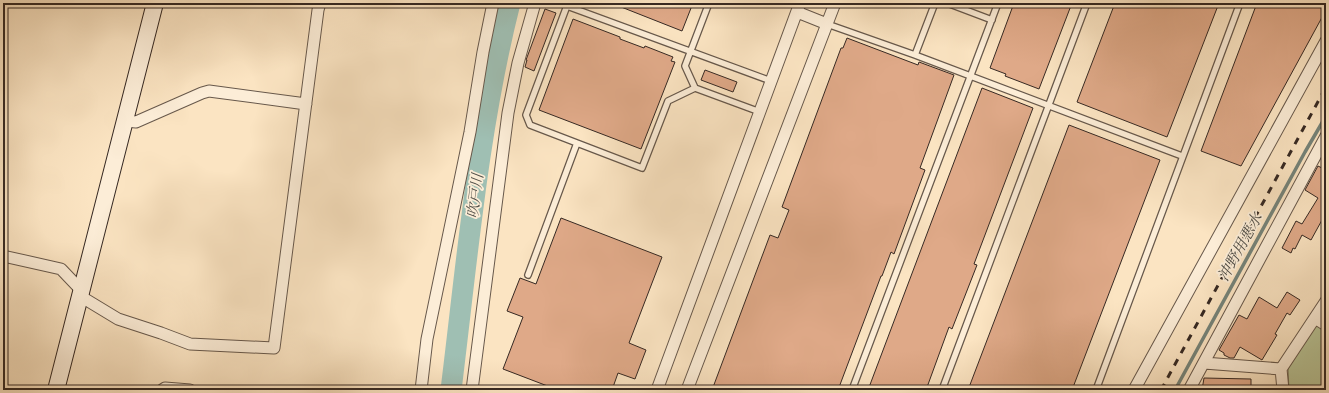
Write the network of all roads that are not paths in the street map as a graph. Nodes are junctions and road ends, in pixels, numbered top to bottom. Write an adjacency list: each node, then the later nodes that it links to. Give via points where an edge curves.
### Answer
1 (156, 3): 25 (street)
2 (320, 3): 22 (street)
3 (493, 3): 41 (street, via 470,132 427,339)
4 (535, 3): 42 (street, via 518,63 508,113)
5 (709, 3): 17 (lane)
6 (835, 3): 15 (street)
7 (935, 3): 18 (lane)
8 (947, 3): 14 (lane)
9 (998, 3): 14 (lane)
10 (1087, 3): 23 (lane)
11 (1240, 3): 29 (lane)
12 (567, 5): 17 (lane); 27 (lane, via 526,115 530,125)
13 (798, 8): 15 (street); 20 (street)
14 (992, 20): 19 (lane)
15 (827, 24): 18 (lane); 44 (street)
16 (1326, 41): 48 (street)
17 (690, 51): 20 (lane); 21 (lane, via 685,66)
18 (915, 55): 19 (lane)
19 (970, 76): 23 (lane); 45 (lane)
20 (771, 81): 24 (street)
21 (695, 88): 24 (lane); 27 (lane, via 668,101 642,168)
22 (306, 104): 25 (street, via 209,91 136,122); 32 (street, via 274,348 190,344 118,319)
23 (1048, 105): 29 (lane); 46 (lane)
24 (760, 112): 43 (street)
25 (125, 121): 32 (street)
26 (1326, 136): 28 (street)
27 (577, 143): 31 (lane)
28 (1322, 151): 36 (street)
29 (1182, 156): 47 (lane)
30 (3, 256): 32 (street, via 62,269)
31 (528, 275)
32 (80, 293): 38 (street)
33 (1326, 300): 34 (street)
34 (1315, 318): 35 (street); 37 (street)
35 (1326, 325)
36 (1204, 363): 37 (street); 49 (street)
37 (1281, 369): 50 (street)
38 (56, 390)
39 (162, 390): 40 (street)
40 (190, 390)
41 (421, 390)
42 (472, 390)
43 (657, 390)
44 (687, 390)
45 (852, 390)
46 (942, 390)
47 (1096, 390)
48 (1134, 390)
49 (1189, 390)
50 (1283, 390)

